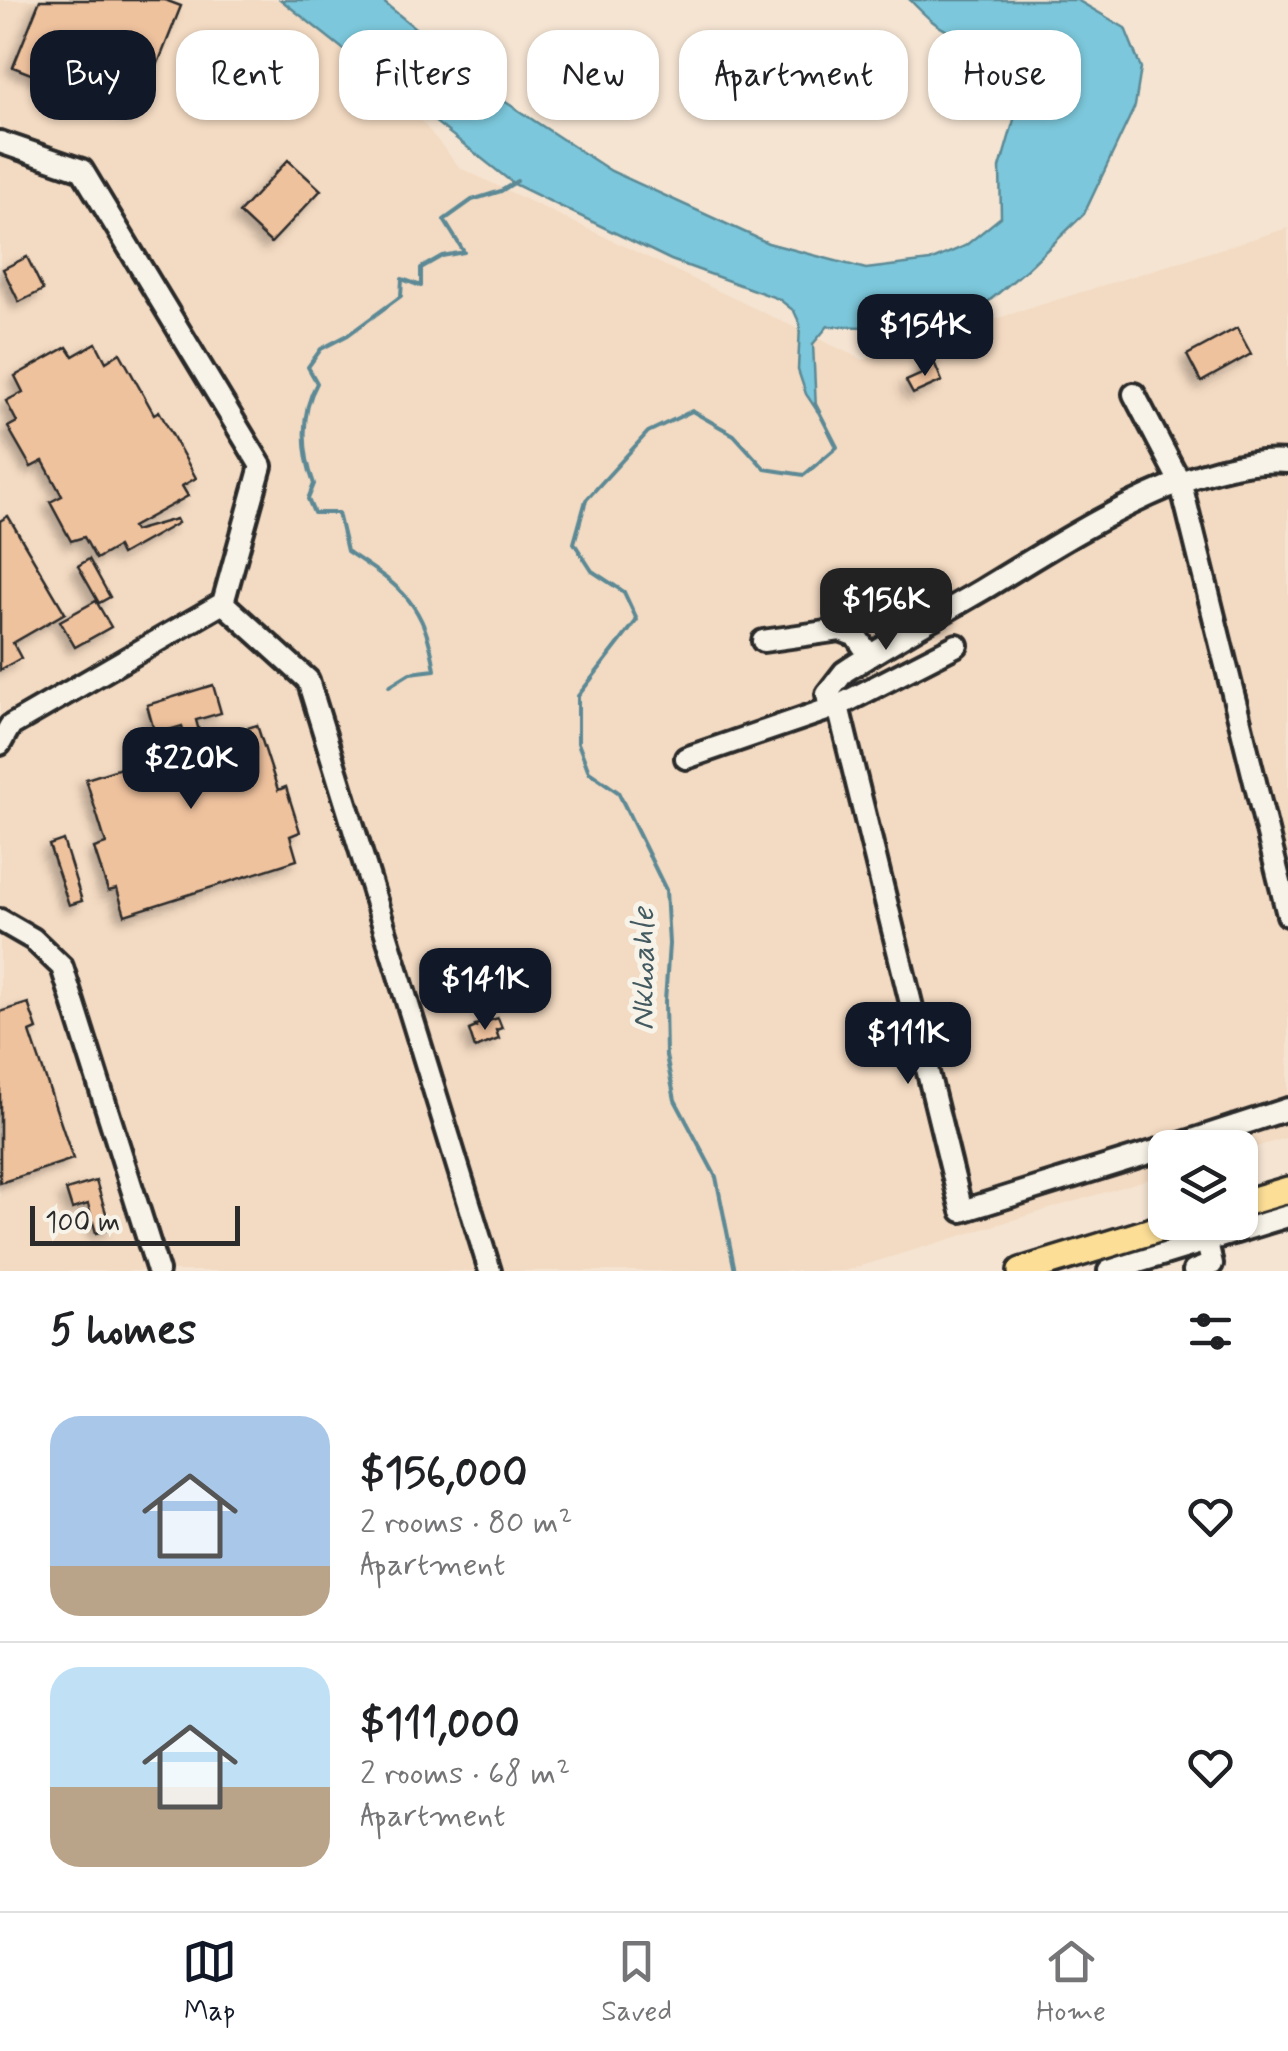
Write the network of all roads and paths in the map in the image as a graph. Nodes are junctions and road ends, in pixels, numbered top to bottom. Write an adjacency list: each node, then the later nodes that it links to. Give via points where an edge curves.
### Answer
1 (0, 142): 5 (street, via 82,170 261,466)
2 (1134, 394): 4 (street)
3 (1288, 462): 4 (street, via 1238,463)
4 (1181, 484): 8 (street, via 1081,531); 12 (street)
5 (223, 604): 10 (street, via 10,726); 23 (street, via 308,680)
6 (763, 641): 8 (street, via 840,630 856,636)
7 (956, 644): 9 (street)
8 (869, 655): 9 (street, via 827,694)
9 (834, 707): 11 (street); 16 (street, via 962,1211)
10 (0, 744)
11 (686, 758)
12 (1288, 915)
13 (0, 920): 22 (street, via 62,967)
14 (1288, 1109): 15 (street)
15 (1222, 1130)
16 (1148, 1154)
17 (1288, 1190): 18 (main road)
18 (1258, 1199)
19 (1288, 1216): 21 (street)
20 (1148, 1232): 24 (main road)
21 (1207, 1242): 25 (street); 26 (street, via 1212,1264)
22 (158, 1271)
23 (490, 1271)
24 (1022, 1271)
25 (1109, 1271)
26 (1194, 1271)

